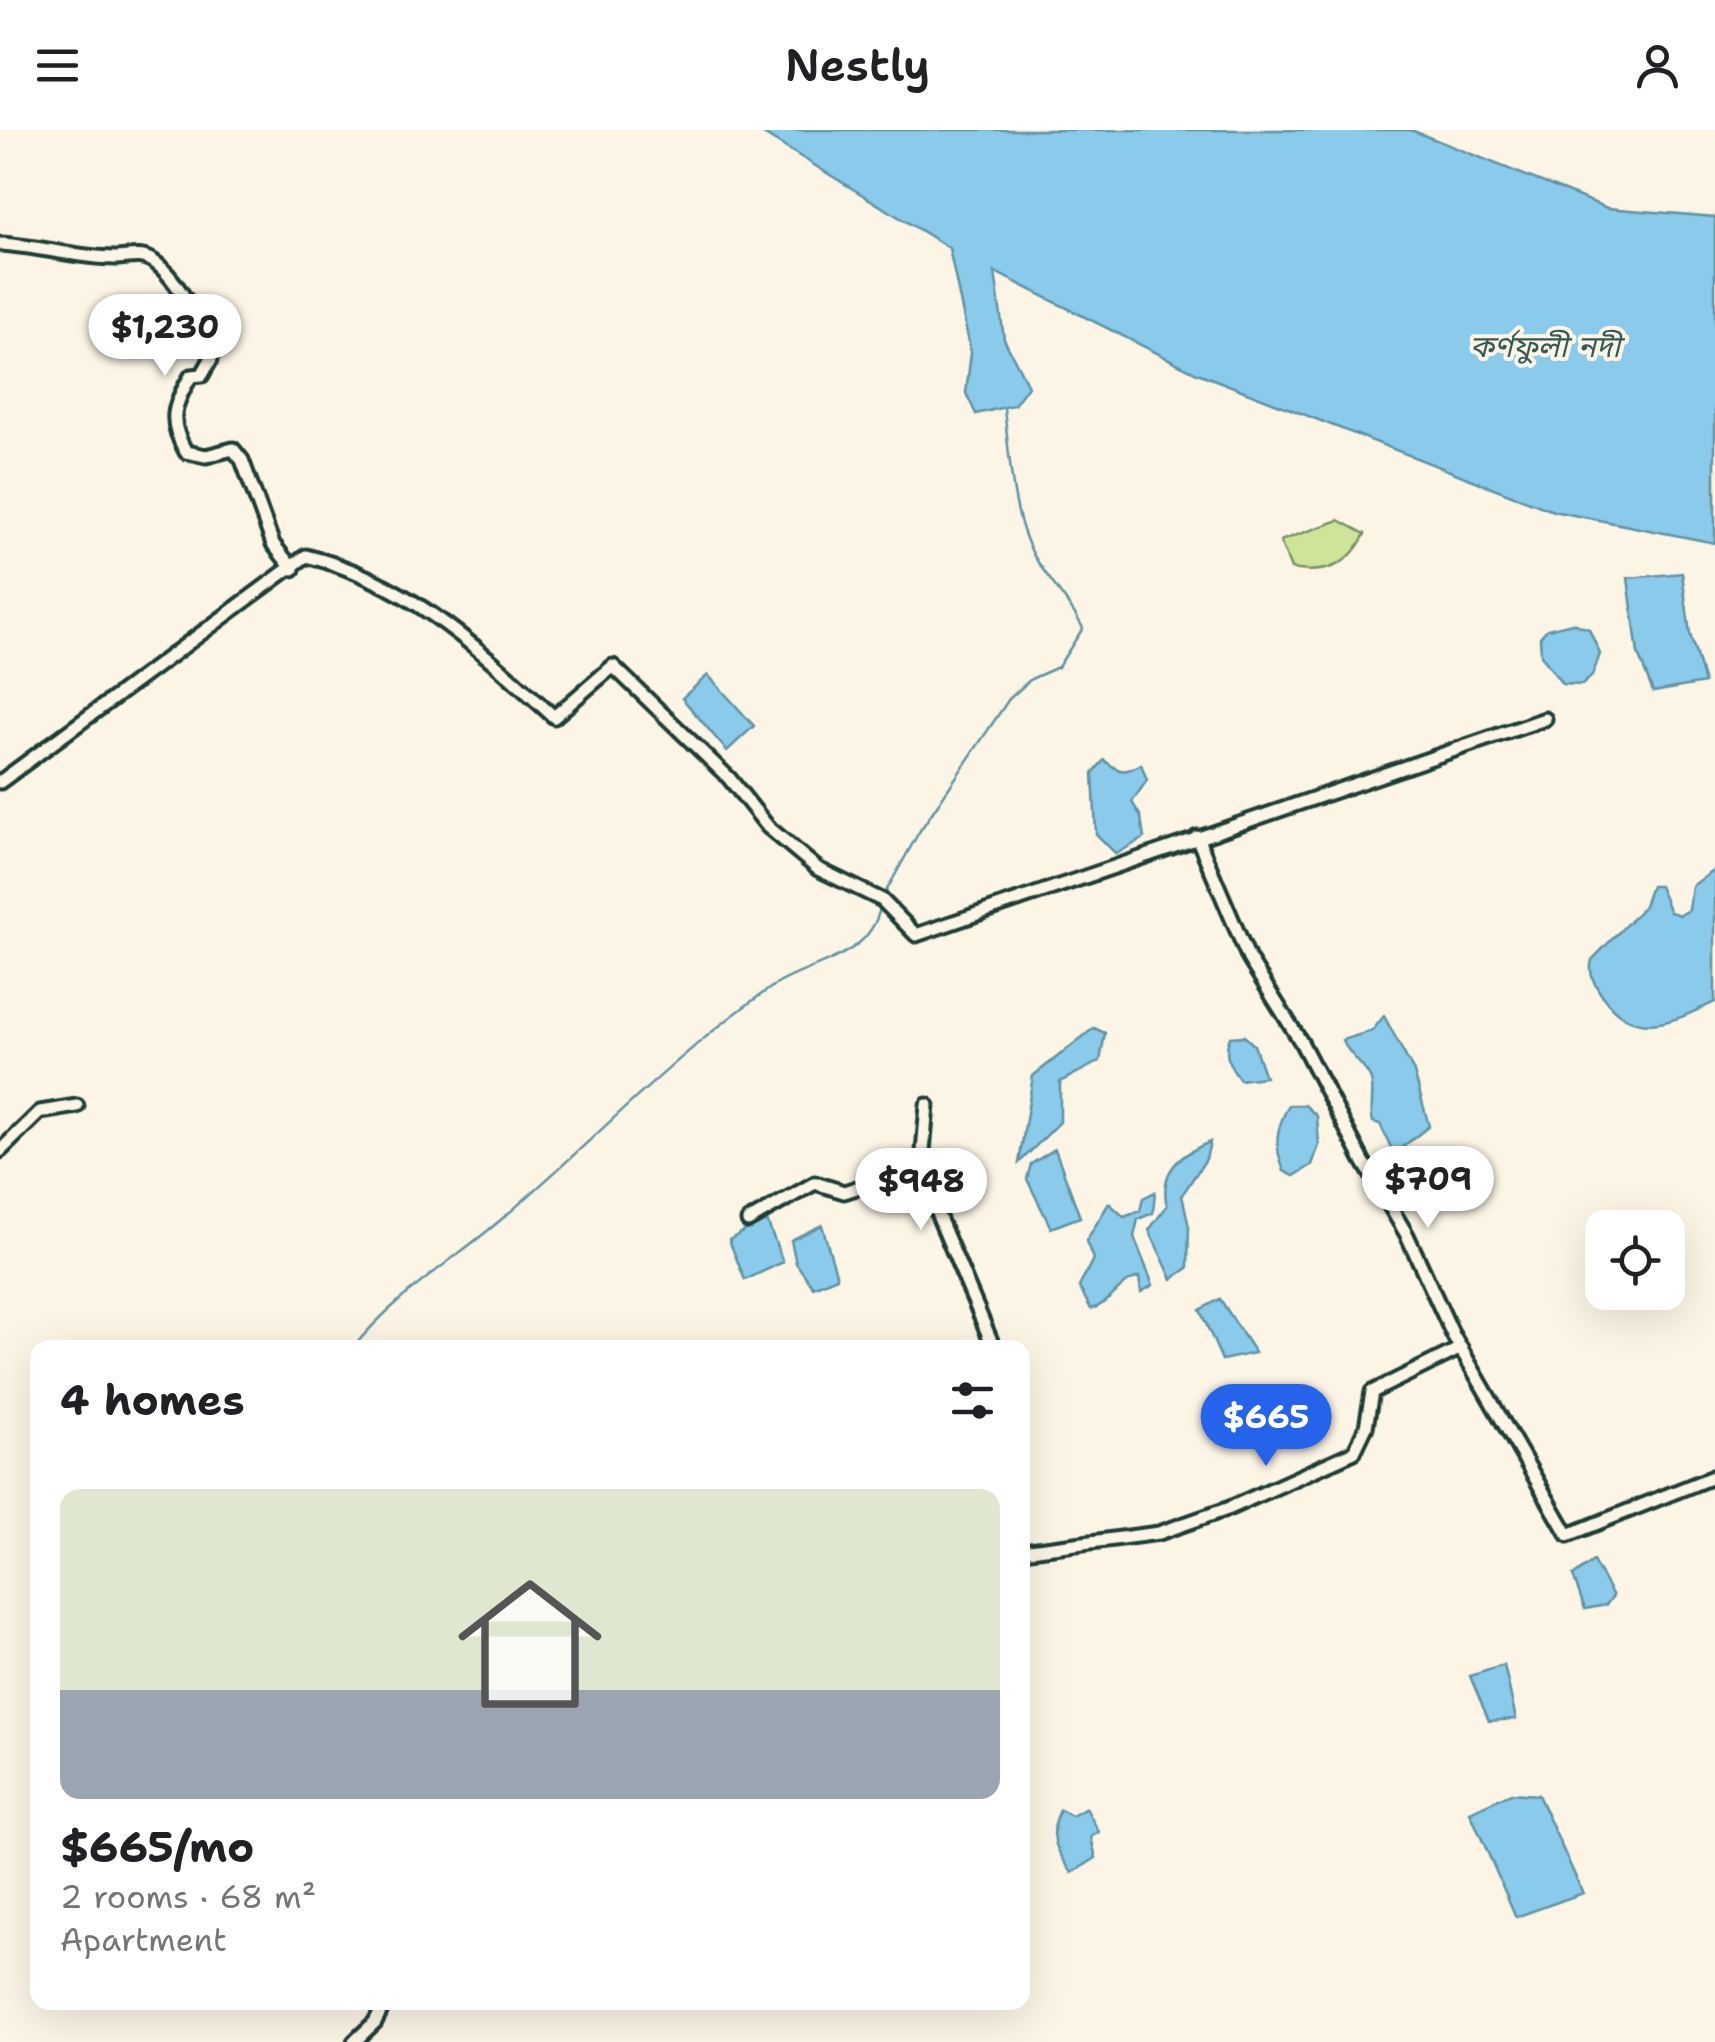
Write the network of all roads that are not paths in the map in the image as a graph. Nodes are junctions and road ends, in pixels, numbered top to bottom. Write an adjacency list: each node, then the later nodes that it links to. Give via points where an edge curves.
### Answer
1 (0, 244): 2 (street, via 138,256 174,283 212,359 174,402 179,439 186,452 206,456 233,449)
2 (292, 570): 4 (street); 5 (street, via 306,556 332,562 450,623 554,717 612,666 728,778 768,827 818,869 882,900 916,935)
3 (1546, 719): 5 (street)
4 (0, 782)
5 (1196, 837): 12 (street, via 1249,960 1408,1235)
6 (927, 1104): 9 (street)
7 (78, 1106): 8 (street, via 40,1112)
8 (0, 1151)
9 (922, 1167): 10 (street, via 844,1192 815,1183); 11 (street, via 945,1239)
10 (748, 1222)
11 (990, 1340)
12 (1460, 1348): 13 (street, via 1568,1535); 14 (street, via 1372,1392 1354,1452 1159,1533)
13 (1715, 1476)
14 (1030, 1550)
15 (380, 2010): 16 (street)
16 (354, 2042)

